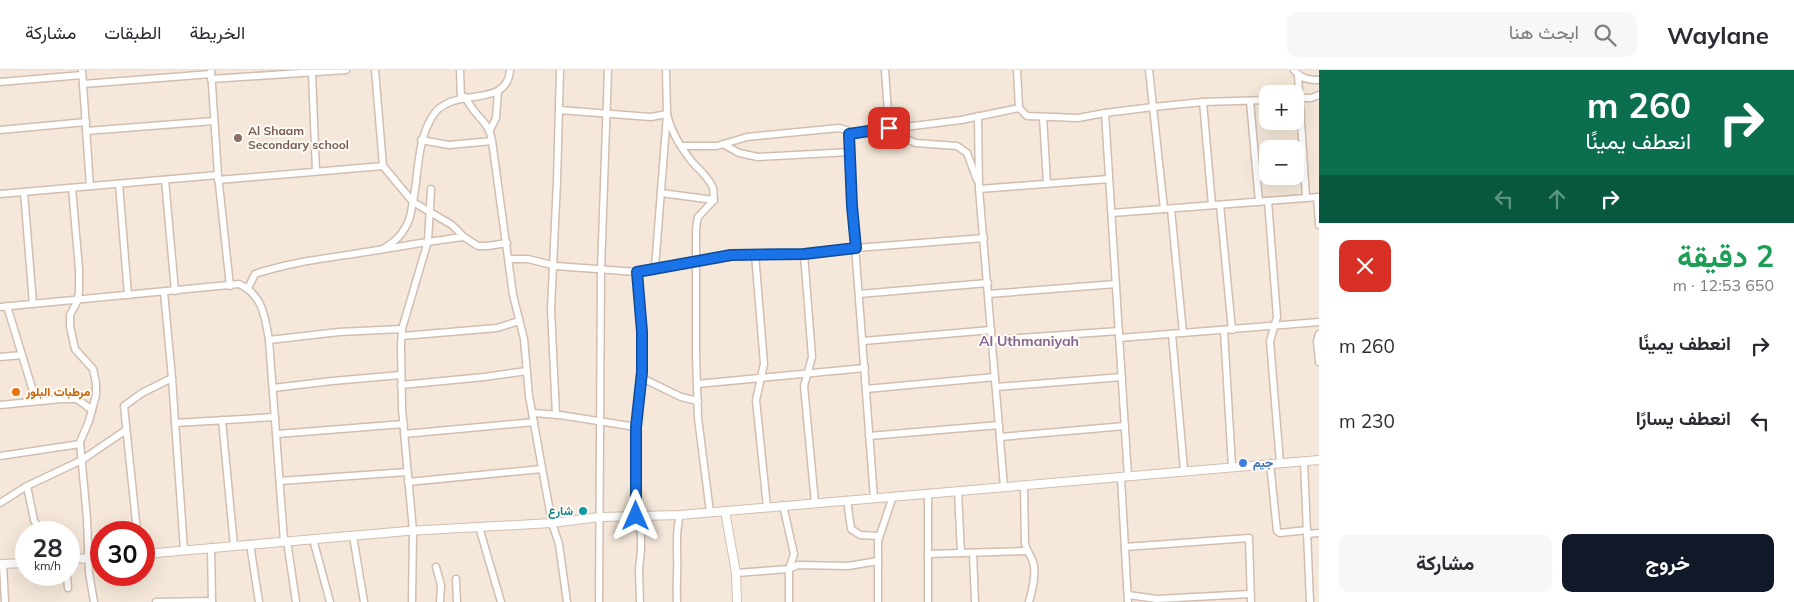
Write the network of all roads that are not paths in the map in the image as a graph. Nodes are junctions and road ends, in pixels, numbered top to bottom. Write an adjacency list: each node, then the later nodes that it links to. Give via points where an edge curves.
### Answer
1 (337, 70): 2 (street); 13 (street)
2 (346, 70)
3 (375, 70): 47 (street)
4 (460, 70): 21 (street)
5 (510, 70): 19 (street, via 507,81)
6 (560, 70): 28 (street)
7 (608, 70): 29 (street)
8 (666, 70): 31 (street)
9 (885, 70): 36 (street)
10 (1017, 70): 27 (street)
11 (1149, 70): 26 (street)
12 (82, 73): 17 (street); 18 (street)
13 (312, 73): 15 (street); 48 (street)
14 (1296, 73): 16 (street, via 1309,80)
15 (211, 74): 18 (street); 34 (street)
16 (1319, 80)
17 (0, 82)
18 (83, 84): 35 (street)
19 (498, 91): 21 (street); 38 (street, via 496,118)
20 (1319, 95): 22 (street)
21 (463, 97): 38 (street); 42 (street, via 436,110)
22 (1304, 98)
23 (1259, 100): 24 (street)
24 (1250, 101): 25 (street); 66 (street)
25 (1203, 102): 26 (street); 68 (street)
26 (1153, 107): 30 (street); 69 (street)
27 (1019, 108): 32 (street); 33 (street, via 1027,116)
28 (559, 110): 29 (street); 83 (street)
29 (605, 113): 31 (street, via 651,118); 85 (street)
30 (1104, 113): 33 (street, via 1078,118); 50 (street)
31 (667, 114): 45 (street, via 670,128); 59 (street)
32 (978, 116): 36 (street); 56 (street)
33 (1043, 117): 52 (street)
34 (214, 121): 40 (street); 49 (street)
35 (86, 122): 37 (street); 40 (street)
36 (889, 128): 41 (street); 56 (street, via 901,138 916,143 957,146 967,153)
37 (0, 130)
38 (490, 130): 43 (street)
39 (1300, 130): 62 (street)
40 (86, 131): 54 (street)
41 (849, 134): 44 (street, via 839,128 747,137); 46 (street)
42 (421, 140): 43 (street, via 448,145); 65 (street)
43 (492, 140): 76 (street)
44 (723, 144): 45 (street); 46 (street, via 739,153 758,157)
45 (681, 146): 63 (street, via 713,188)
46 (850, 152): 77 (street)
47 (383, 166): 48 (street); 65 (street)
48 (316, 171): 49 (street)
49 (218, 178): 51 (street); 89 (street)
50 (1109, 179): 52 (street); 71 (street)
51 (166, 180): 53 (street); 91 (street)
52 (1047, 183): 56 (street)
53 (119, 184): 54 (street); 95 (street)
54 (90, 186): 55 (street)
55 (72, 188): 58 (street); 96 (street, via 79,269)
56 (979, 188): 74 (street)
57 (430, 189): 70 (street)
58 (24, 192): 60 (street); 97 (street)
59 (661, 193): 63 (street); 84 (street)
60 (0, 194)
61 (1318, 197): 62 (street); 72 (street)
62 (1306, 198): 64 (street)
63 (714, 200): 82 (street, via 698,217)
64 (1268, 201): 66 (street); 101 (street, via 1277,317)
65 (413, 202): 70 (street); 78 (street, via 405,228)
66 (1259, 202): 67 (street)
67 (1220, 205): 68 (street); 104 (street)
68 (1212, 206): 69 (street)
69 (1168, 209): 71 (street); 106 (street)
70 (430, 212): 73 (street, via 452,224); 75 (street)
71 (1112, 213): 88 (street)
72 (1319, 225)
73 (464, 237): 75 (street); 76 (street, via 478,246)
74 (984, 238): 77 (street); 87 (street)
75 (428, 241): 78 (street); 105 (street)
76 (507, 243): 81 (street)
77 (856, 248): 80 (street); 93 (street)
78 (383, 250): 90 (street, via 264,271 255,274)
79 (755, 254): 80 (street); 82 (street); 124 (street, via 764,364)
80 (804, 254): 118 (street, via 812,358)
81 (509, 259): 83 (street, via 528,259); 99 (street)
82 (697, 262): 84 (street); 125 (street)
83 (552, 265): 85 (street); 135 (street)
84 (655, 268): 86 (street)
85 (600, 270): 86 (street); 138 (street)
86 (637, 272): 123 (street)
87 (988, 283): 93 (street); 94 (street)
88 (1116, 284): 94 (street); 107 (street)
89 (230, 286): 90 (street, via 239,284); 91 (street)
90 (248, 288): 110 (street, via 257,296 264,310)
91 (175, 291): 92 (street)
92 (164, 292): 95 (street); 122 (street)
93 (859, 294): 112 (street)
94 (988, 294): 102 (street)
95 (128, 295): 96 (street)
96 (78, 300): 97 (street); 133 (street, via 70,315 70,326 75,349 93,369 96,395)
97 (33, 304): 98 (street)
98 (3, 306): 113 (street)
99 (519, 321): 105 (street, via 497,328); 117 (street)
100 (1319, 322): 101 (street)
101 (1274, 327): 104 (street); 155 (street, via 1270,341)
102 (991, 330): 111 (street); 112 (street)
103 (1224, 330): 104 (street); 106 (street); 157 (street)
104 (1232, 330)
105 (402, 333): 110 (street, via 339,332); 119 (street)
106 (1183, 333): 108 (street)
107 (1119, 334): 108 (street); 111 (street); 121 (street)
108 (1172, 334): 159 (street)
109 (1319, 334): 115 (street)
110 (269, 340): 128 (street)
111 (992, 340): 120 (street)
112 (863, 341): 116 (street)
113 (22, 355): 114 (street); 130 (street)
114 (0, 357)
115 (1319, 362)
116 (864, 368): 118 (street); 129 (street)
117 (527, 371): 126 (street); 134 (street)
118 (807, 374): 124 (street); 173 (street, via 804,386)
119 (401, 375): 126 (street); 128 (street)
120 (995, 377): 127 (street); 129 (street)
121 (1122, 377): 127 (street); 143 (street)
122 (172, 378): 140 (street); 145 (street, via 124,406)
123 (642, 378): 131 (street, via 681,397); 144 (street)
124 (761, 378): 125 (street); 175 (street, via 756,400)
125 (697, 384): 131 (street)
126 (401, 385): 141 (street)
127 (996, 387): 142 (street)
128 (273, 388): 136 (street)
129 (866, 389): 148 (street)
130 (36, 401): 132 (street); 133 (street, via 76,399)
131 (698, 401): 177 (street)
132 (0, 405)
133 (92, 410): 150 (street)
134 (533, 413): 135 (street); 139 (street)
135 (556, 414): 138 (street)
136 (275, 418): 137 (street); 146 (street)
137 (222, 420): 140 (street); 193 (street)
138 (599, 421): 144 (street); 180 (street)
139 (534, 422): 147 (street); 158 (street)
140 (175, 423): 196 (street)
141 (404, 424): 146 (street); 147 (street)
142 (999, 426): 148 (street); 149 (street)
143 (1125, 426): 149 (street); 161 (street)
144 (636, 427): 179 (street)
145 (126, 430): 152 (street); 182 (street)
146 (277, 434): 162 (street)
147 (404, 434): 160 (street)
148 (869, 436): 170 (street)
149 (1000, 437): 166 (street)
150 (80, 444): 151 (street); 152 (street)
151 (0, 456)
152 (82, 460): 164 (street); 203 (street)
153 (1319, 460): 154 (street)
154 (1304, 462): 155 (street); 186 (street)
155 (1280, 463): 156 (street)
156 (1270, 464): 157 (street); 186 (street, via 1277,531)
157 (1232, 467): 159 (street)
158 (542, 469): 163 (street); 183 (street)
159 (1184, 470): 161 (street)
160 (408, 472): 162 (street); 163 (street)
161 (1124, 478): 165 (street); 195 (street)
162 (280, 481): 191 (street)
163 (408, 482): 185 (street)
164 (27, 486): 172 (street); 181 (street)
165 (1024, 486): 166 (street); 197 (street)
166 (1004, 487): 167 (street)
167 (958, 491): 168 (street); 199 (street)
168 (928, 493): 169 (street); 201 (street)
169 (893, 496): 170 (street); 189 (street)
170 (874, 498): 171 (street)
171 (847, 500): 173 (street); 189 (street, via 850,529 860,535)
172 (0, 503)
173 (815, 503): 174 (street)
174 (783, 505): 175 (street); 208 (street, via 794,554)
175 (767, 507): 176 (street)
176 (725, 511): 177 (street); 209 (street)
177 (710, 512): 178 (street)
178 (680, 515): 179 (street); 228 (street, via 676,527)
179 (639, 516): 180 (street); 227 (street)
180 (600, 517): 183 (street); 226 (street)
181 (34, 521)
182 (136, 521)
183 (552, 523): 184 (street); 225 (street, via 559,544)
184 (479, 527): 185 (street); 224 (street)
185 (413, 531): 188 (street); 221 (street)
186 (1307, 532): 187 (street); 236 (street)
187 (1319, 533)
188 (354, 536): 190 (street); 220 (street)
189 (879, 536): 204 (street)
190 (313, 539): 191 (street); 219 (street)
191 (286, 541): 192 (street); 218 (street)
192 (250, 544): 193 (street); 217 (street)
193 (234, 546): 194 (street)
194 (211, 547): 196 (street); 216 (street)
195 (1126, 547): 211 (street, via 1248,538); 212 (street)
196 (184, 550): 198 (street)
197 (1027, 551): 200 (street); 234 (street, via 1034,563)
198 (155, 553)
199 (961, 553): 200 (street); 201 (street)
200 (973, 553): 233 (street)
201 (928, 554): 232 (street)
202 (80, 558): 203 (street)
203 (89, 558): 214 (street)
204 (878, 561): 208 (street, via 848,566 798,565); 231 (street)
205 (15, 563): 206 (street)
206 (2, 564): 213 (street)
207 (436, 567): 222 (street, via 441,584)
208 (789, 569): 209 (street); 230 (street)
209 (736, 573): 229 (street)
210 (456, 579): 223 (street)
211 (1250, 594): 212 (street, via 1157,600); 235 (street)
212 (1128, 598)
213 (5, 602)
214 (94, 602)
215 (156, 602): 216 (street)
216 (212, 602)
217 (259, 602)
218 (296, 602)
219 (330, 602)
220 (364, 602)
221 (412, 602)
222 (440, 602)
223 (457, 602)
224 (502, 602)
225 (567, 602)
226 (599, 602)
227 (640, 602)
228 (677, 602)
229 (737, 602)
230 (789, 602)
231 (878, 602)
232 (928, 602)
233 (975, 602)
234 (1029, 602)
235 (1251, 602)
236 (1310, 602)

